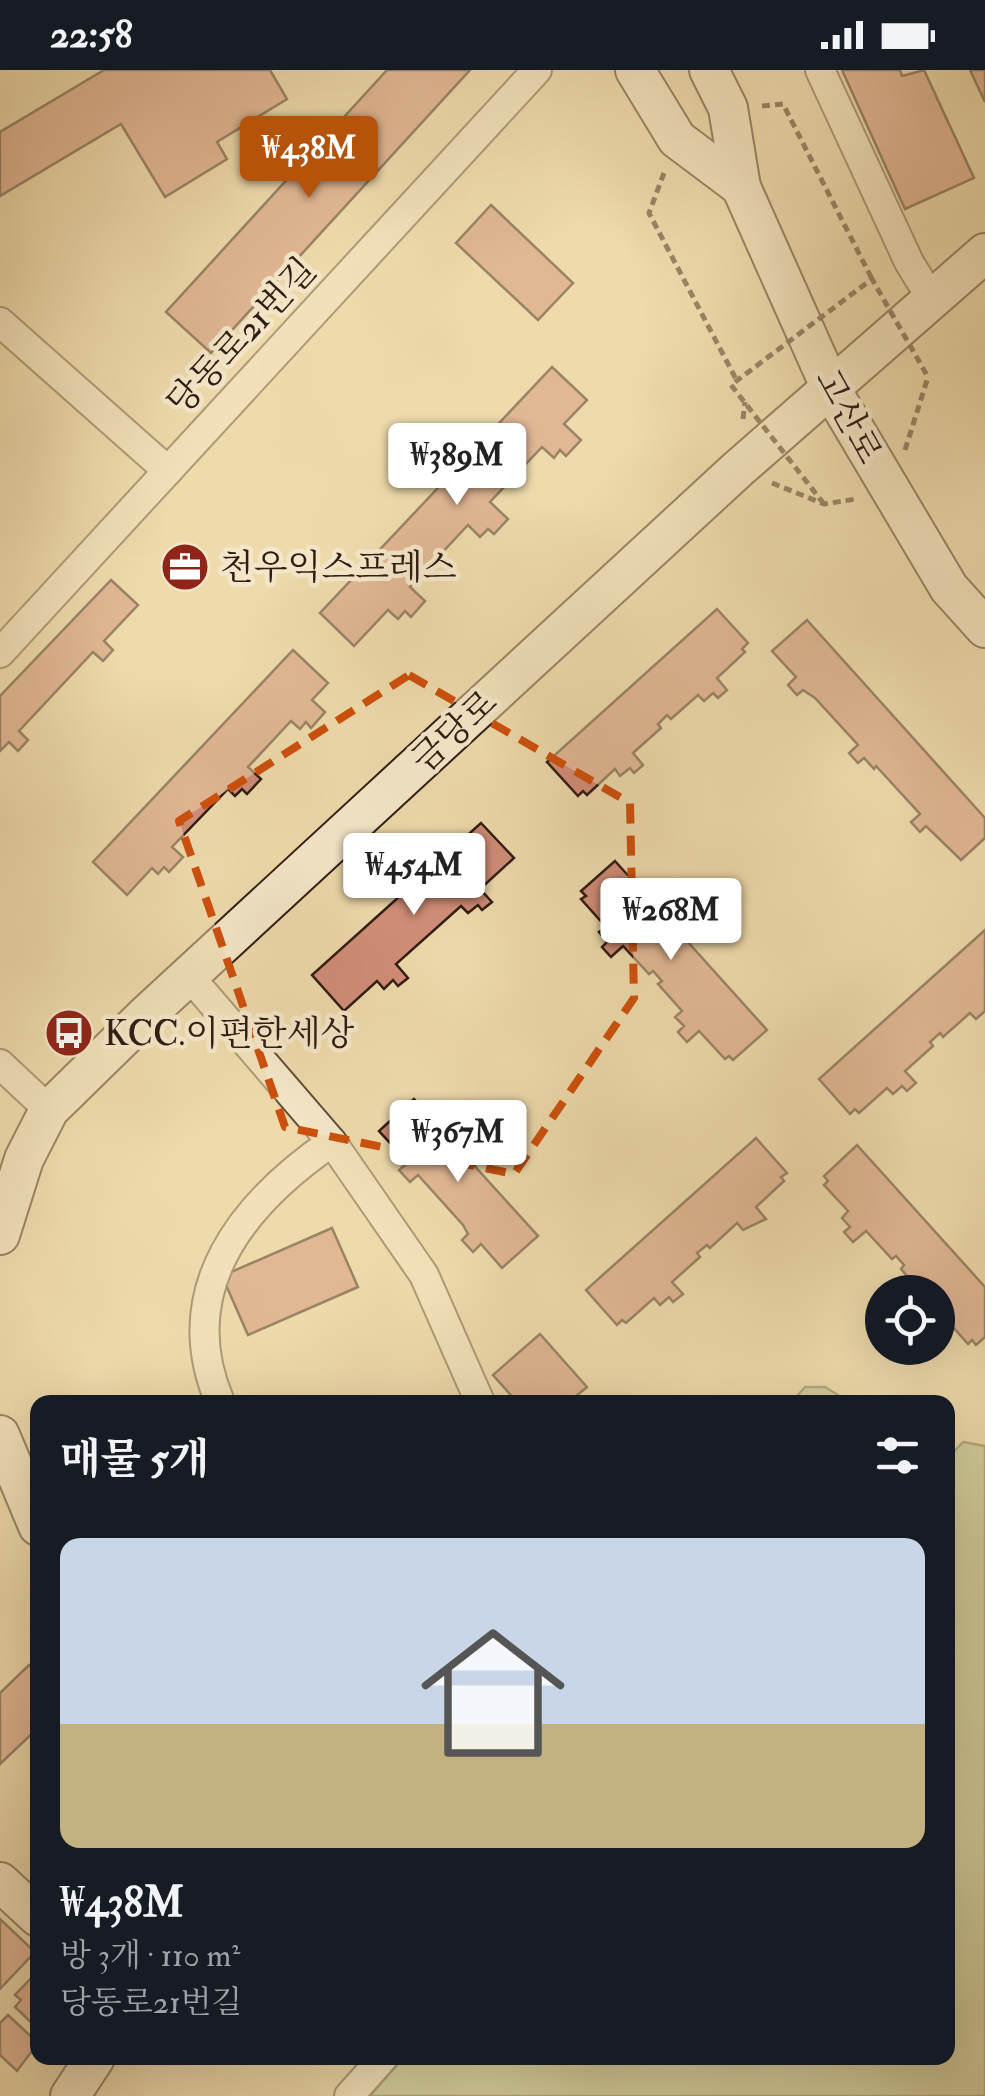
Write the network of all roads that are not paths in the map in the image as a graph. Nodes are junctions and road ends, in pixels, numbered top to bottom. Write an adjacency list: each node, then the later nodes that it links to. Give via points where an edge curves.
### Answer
1 (537, 70): 10 (street, 당동로21번길)
2 (635, 70): 5 (street, 고산로, via 677,139)
3 (708, 70): 5 (street, 고산로, via 728,108)
4 (820, 70): 7 (street)
5 (741, 187): 9 (street, 고산로)
6 (985, 253): 7 (street, 금당로)
7 (932, 300): 9 (street, 금당로)
8 (0, 322): 10 (street)
9 (832, 390): 11 (street, 고산로, via 948,588); 13 (street, 금당로)
10 (168, 471): 12 (street, 당동로21번길)
11 (985, 628)
12 (0, 653)
13 (189, 976): 15 (street, 금당로); 16 (street)
14 (6, 1079): 15 (street)
15 (50, 1110): 17 (street, 금당로, via 24,1159)
16 (332, 1142): 18 (street, via 290,1171 239,1224 204,1299 208,1374); 19 (street, via 424,1275)
17 (0, 1236)
18 (217, 1395)
19 (477, 1395)
20 (0, 1435): 21 (street)
21 (30, 1507)
22 (0, 1882): 23 (street)
23 (30, 1910)
24 (90, 2065): 26 (street)
25 (377, 2065): 27 (street)
26 (70, 2096)
27 (350, 2096)

